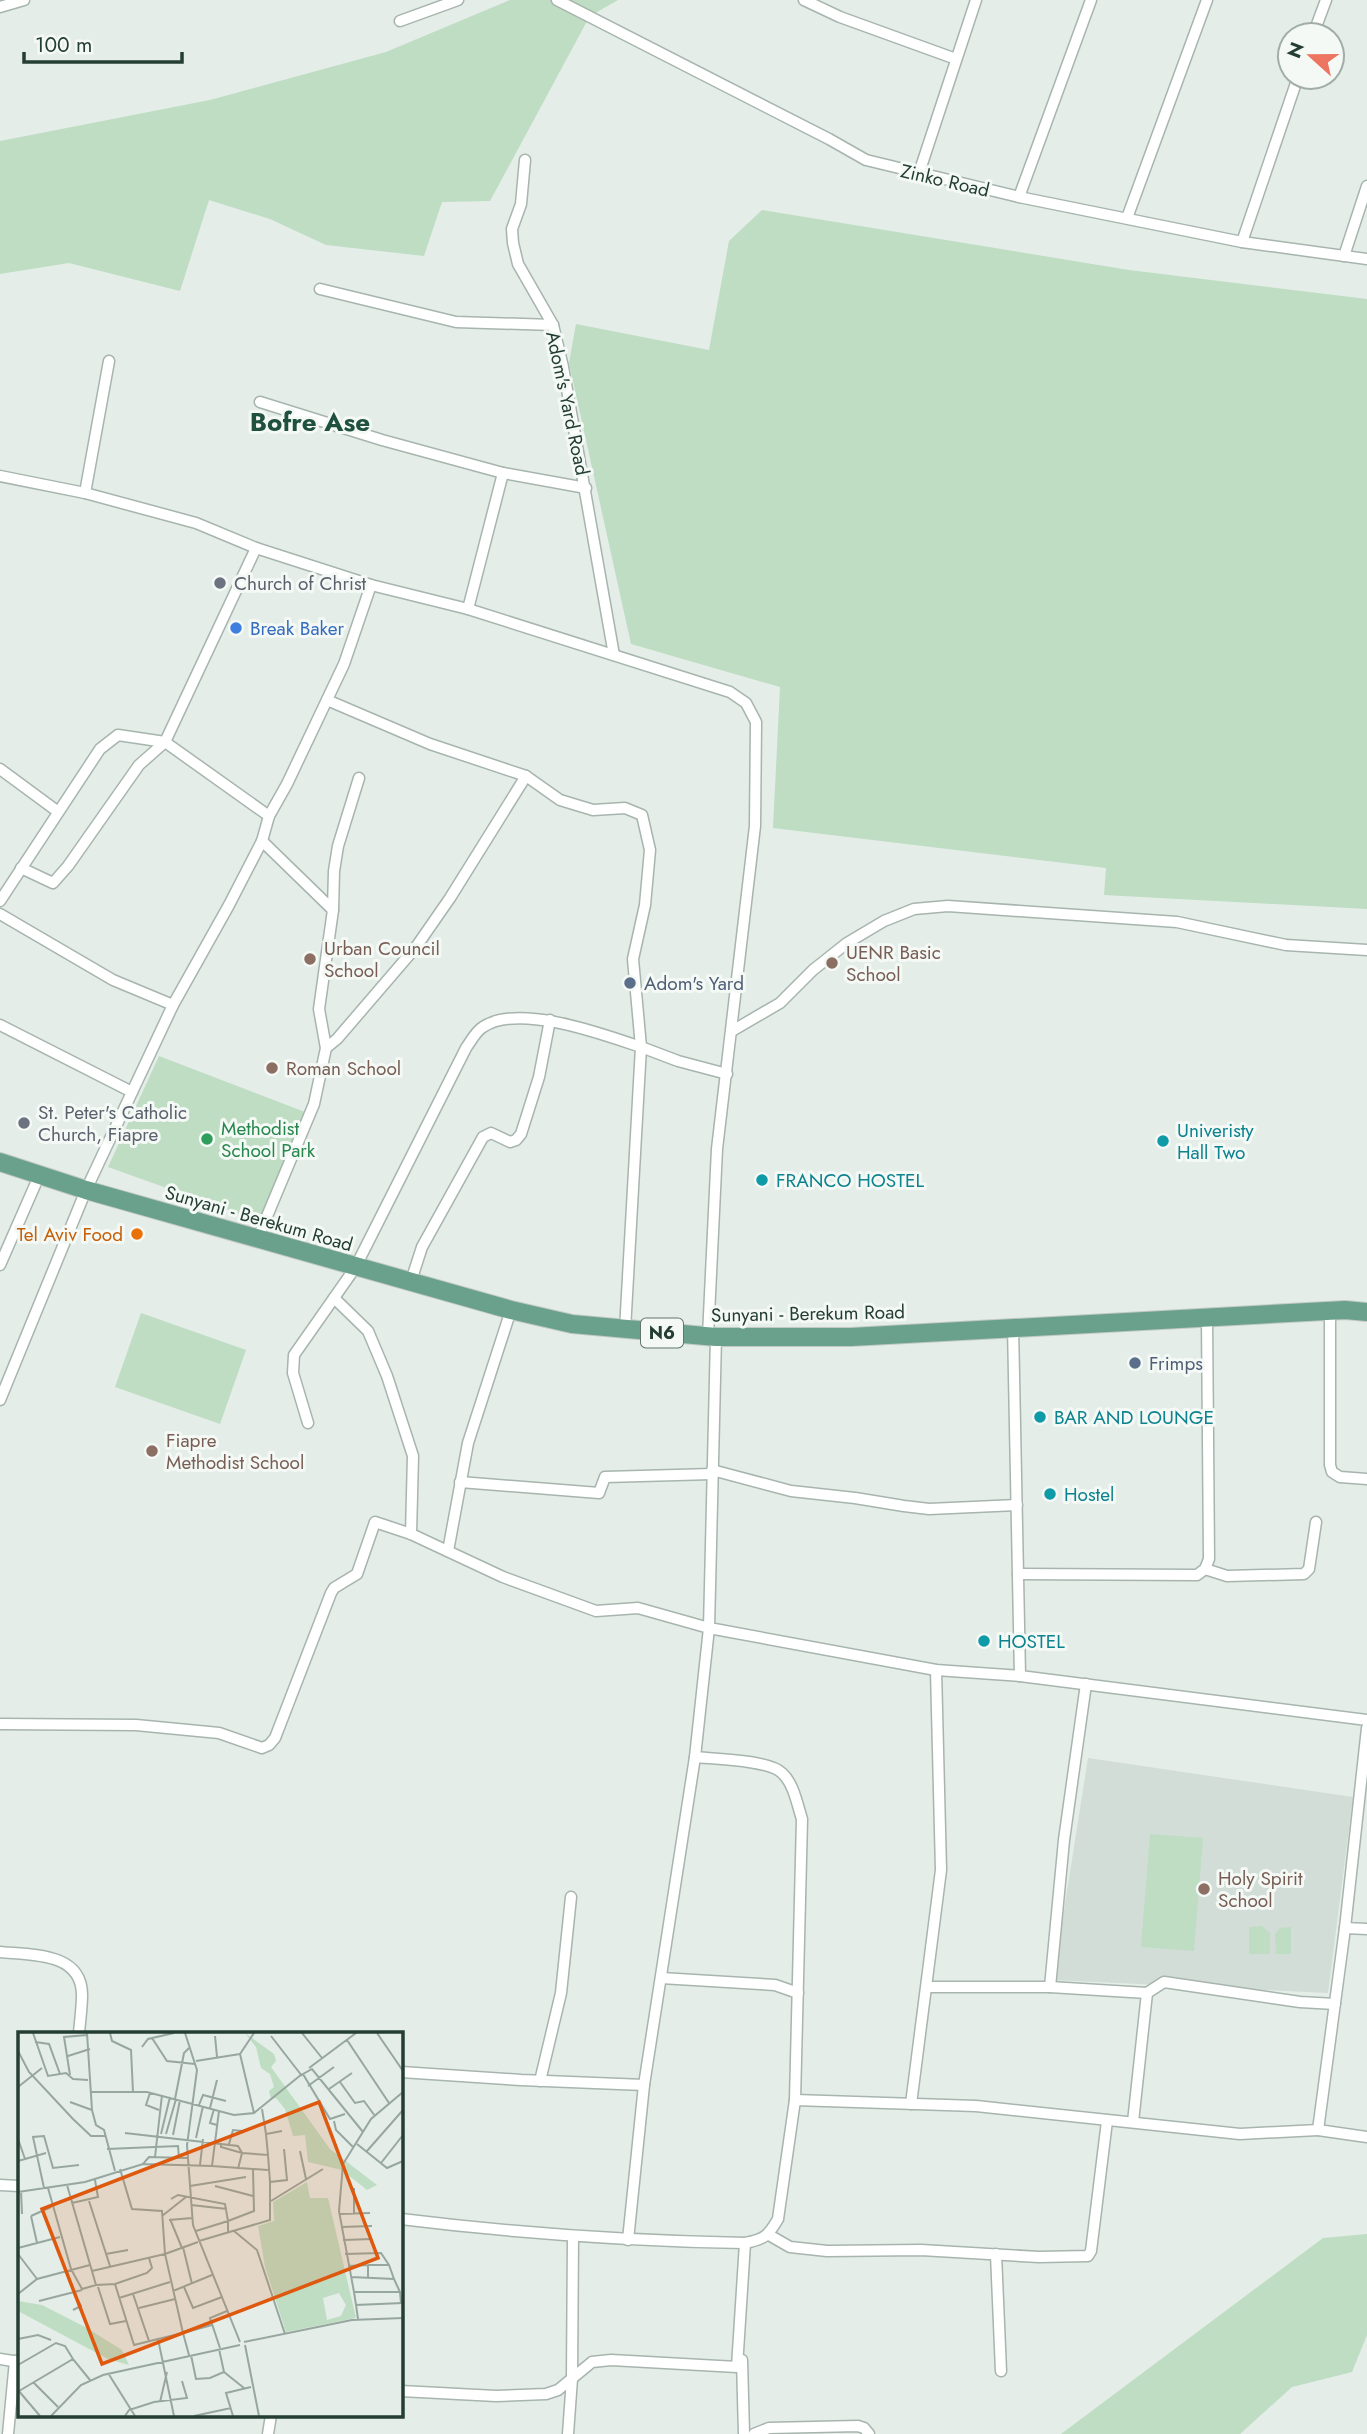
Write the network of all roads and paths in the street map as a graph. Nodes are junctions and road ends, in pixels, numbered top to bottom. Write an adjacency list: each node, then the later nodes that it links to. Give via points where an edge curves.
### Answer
1 (24, 0): 9 (street)
2 (458, 0): 10 (street)
3 (557, 0): 15 (street, Zinko Road, via 866,160)
4 (804, 0): 12 (street)
5 (976, 0): 12 (street)
6 (1091, 0): 17 (street)
7 (1207, 0): 18 (street)
8 (1326, 0): 11 (street)
9 (0, 7)
10 (400, 21)
11 (1318, 21)
12 (956, 59): 15 (street)
13 (1293, 91): 19 (street)
14 (525, 160): 23 (street, Adom's Yard Road, via 513,243 518,264)
15 (919, 173): 17 (street, Zinko Road)
16 (1367, 187): 20 (street)
17 (1019, 197): 18 (street, Zinko Road)
18 (1127, 218): 19 (street, Zinko Road)
19 (1242, 242): 20 (street, Zinko Road)
20 (1344, 256): 21 (street, Zinko Road)
21 (1367, 259)
22 (320, 289): 23 (street, via 456,322)
23 (553, 325): 28 (street, Adom's Yard Road)
24 (109, 361): 29 (street)
25 (260, 402): 26 (street)
26 (503, 473): 28 (street); 32 (street)
27 (0, 476): 29 (street)
28 (586, 488): 33 (street, Adom's Yard Road)
29 (86, 493): 30 (street, via 196,523)
30 (256, 548): 31 (street); 35 (street)
31 (371, 585): 32 (street); 34 (street)
32 (468, 610): 33 (street)
33 (614, 655): 50 (street, via 730,692 746,703 756,722 755,826)
34 (327, 700): 37 (street, via 430,744); 40 (street)
35 (165, 742): 39 (street, via 118,735 100,749); 40 (street); 42 (street, via 139,765 53,883)
36 (0, 769): 39 (street)
37 (526, 776): 51 (street, via 560,800 593,810 625,808 642,815 650,850 645,905 633,959); 52 (street, via 416,947)
38 (359, 778): 44 (street, via 338,846)
39 (57, 811): 42 (street)
40 (269, 816): 41 (street)
41 (262, 841): 44 (street); 47 (street)
42 (21, 868): 43 (street)
43 (0, 901)
44 (332, 910): 52 (street, via 319,1009)
45 (0, 915): 47 (street, via 113,980)
46 (1367, 950): 50 (street, via 1286,945 1177,922 948,906 914,909 884,920 847,943 780,1003)
47 (173, 1005): 54 (street)
48 (550, 1020): 51 (street); 62 (street, via 503,1018 481,1027 466,1048); 63 (street, via 539,1077 520,1134 510,1142 491,1133 483,1137 422,1247)
49 (0, 1025): 54 (street)
50 (732, 1031): 53 (street)
51 (640, 1047): 53 (street); 71 (street)
52 (326, 1048): 60 (street, via 314,1104)
53 (727, 1074): 72 (street, via 718,1149)
54 (132, 1092): 57 (street)
55 (0, 1162): 56 (main road, Sunyani - Berekum Road / N6)
56 (39, 1176): 57 (main road, Sunyani - Berekum Road / N6); 59 (street)
57 (86, 1190): 60 (main road, Sunyani - Berekum Road / N6); 73 (street)
58 (0, 1231): 59 (street)
59 (12, 1236): 61 (street)
60 (257, 1240): 62 (main road, Sunyani - Berekum Road / N6)
61 (0, 1265)
62 (355, 1268): 63 (main road, Sunyani - Berekum Road / N6); 64 (street)
63 (411, 1281): 66 (main road, Sunyani - Berekum Road / N6)
64 (334, 1298): 74 (street, via 294,1355 293,1373); 80 (street, via 368,1331 387,1376 413,1456)
65 (1367, 1303): 67 (main road, Sunyani - Berekum Road / N6)
66 (511, 1310): 71 (main road, Sunyani - Berekum Road / N6); 77 (street)
67 (1338, 1310): 68 (main road, Sunyani - Berekum Road / N6); 69 (main road, Sunyani - Berekum Road / N6); 76 (street, via 1329,1465 1340,1477)
68 (1367, 1312)
69 (1207, 1319): 70 (main road, Sunyani - Berekum Road / N6); 82 (street, via 1209,1559)
70 (1013, 1326): 72 (main road, Sunyani - Berekum Road / N6, via 851,1337); 78 (street)
71 (625, 1330): 72 (main road, Sunyani - Berekum Road / N6)
72 (712, 1337): 75 (street)
73 (0, 1400)
74 (308, 1423)
75 (712, 1472): 77 (street, via 605,1477 599,1493); 78 (street, via 791,1491 929,1509); 84 (street)
76 (1367, 1479)
77 (460, 1482): 81 (street)
78 (1017, 1505): 83 (street)
79 (1316, 1522): 82 (street, via 1309,1569 1304,1574 1227,1576)
80 (411, 1534): 81 (street); 89 (street, via 375,1522 357,1574 331,1593 269,1745 262,1748 219,1733 136,1725)
81 (447, 1551): 84 (street, via 596,1611 638,1608)
82 (1205, 1569): 83 (street, via 1196,1575)
83 (1018, 1574): 86 (street)
84 (709, 1628): 85 (street); 91 (street)
85 (936, 1670): 86 (street); 97 (street, via 941,1870)
86 (1020, 1676): 87 (street)
87 (1086, 1684): 88 (street); 98 (street)
88 (1367, 1720)
89 (0, 1724)
90 (1367, 1728): 93 (street)
91 (695, 1756): 96 (street); 99 (street, via 767,1765 781,1770 790,1782 802,1819)
92 (571, 1897): 104 (street, via 561,1993)
93 (1345, 1927): 94 (street); 101 (street)
94 (1367, 1929)
95 (0, 1952): 102 (street, via 50,1957 72,1969 82,1993)
96 (661, 1978): 99 (street, via 775,1985); 105 (street)
97 (927, 1987): 98 (street); 107 (street)
98 (1050, 1987): 100 (street)
99 (798, 1993): 106 (street)
100 (1147, 1993): 101 (street, via 1164,1982); 109 (street)
101 (1335, 2004): 110 (street)
102 (79, 2032)
103 (402, 2072): 104 (street)
104 (540, 2081): 105 (street)
105 (643, 2085): 117 (street)
106 (795, 2100): 107 (street); 115 (street, via 782,2200)
107 (911, 2104): 108 (street, via 976,2106)
108 (1107, 2121): 109 (street); 119 (street, via 1088,2256)
109 (1133, 2122): 110 (street, via 1240,2134)
110 (1318, 2130): 111 (street)
111 (1367, 2137)
112 (0, 2185): 113 (street)
113 (18, 2186)
114 (402, 2219): 116 (street)
115 (769, 2235): 118 (street); 119 (street, via 790,2247 827,2251)
116 (573, 2236): 117 (street); 123 (street)
117 (628, 2241): 118 (street)
118 (745, 2243): 123 (street, via 737,2367 611,2360 593,2362); 129 (street)
119 (996, 2254): 122 (street)
120 (0, 2359): 121 (street)
121 (17, 2361): 126 (street)
122 (1002, 2371)
123 (572, 2379): 124 (street, via 546,2394); 128 (street)
124 (402, 2391)
125 (271, 2416): 127 (street)
126 (8, 2434)
127 (268, 2434)
128 (568, 2434)
129 (744, 2434)
130 (754, 2434): 131 (street, via 769,2428 858,2426)
131 (869, 2434)

